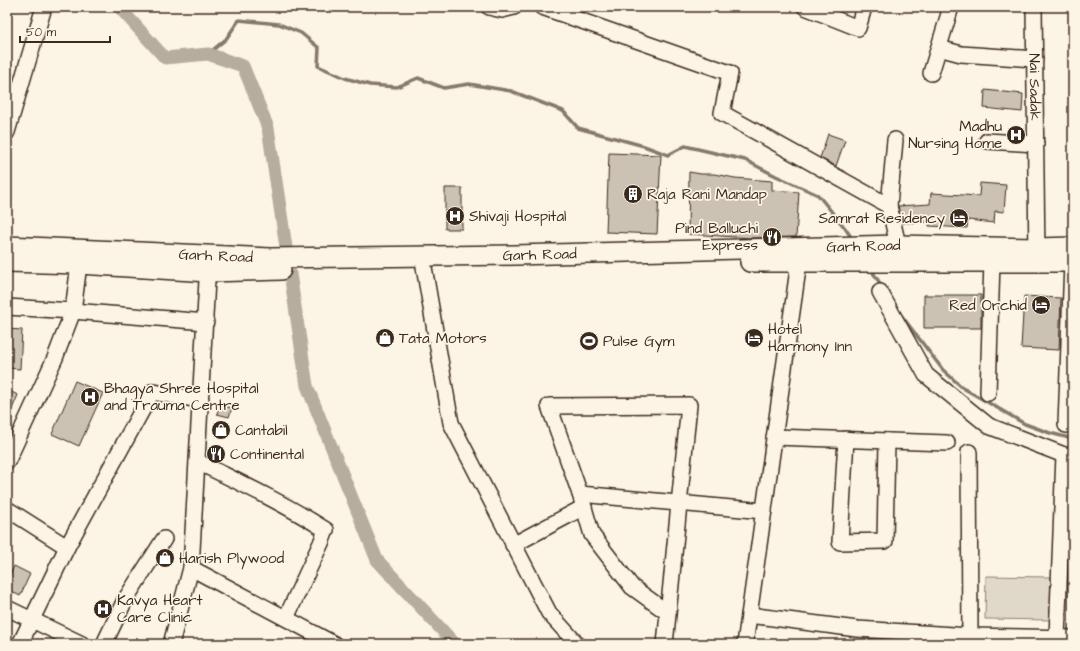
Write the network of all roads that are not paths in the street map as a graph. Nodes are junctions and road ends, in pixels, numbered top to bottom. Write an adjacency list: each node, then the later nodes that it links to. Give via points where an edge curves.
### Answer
1 (44, 7): 12 (street)
2 (489, 7): 3 (street, via 502,10)
3 (514, 7)
4 (542, 7): 16 (street, via 730,72 722,113)
5 (805, 7): 6 (street, via 858,28)
6 (864, 7)
7 (950, 7): 9 (street)
8 (1034, 7): 10 (street, Nai Sadak)
9 (939, 48): 10 (street, via 962,54); 11 (street)
10 (1035, 58): 15 (street, Nai Sadak)
11 (931, 73)
12 (7, 132)
13 (895, 140): 16 (street)
14 (987, 141): 15 (street)
15 (1036, 144): 20 (street, Nai Sadak)
16 (889, 206): 18 (street)
17 (7, 246): 27 (main road, Garh Road)
18 (896, 253): 19 (main road, Garh Road); 20 (main road, Garh Road); 24 (main road, Garh Road)
19 (799, 255): 22 (main road, Garh Road); 36 (street)
20 (1037, 255): 21 (main road, Garh Road); 24 (main road, Garh Road)
21 (1073, 257): 35 (street)
22 (516, 260): 25 (main road, Garh Road); 28 (main road, Garh Road)
23 (7, 262): 26 (main road, Garh Road)
24 (992, 262): 33 (street)
25 (319, 263): 27 (main road, Garh Road); 28 (main road, Garh Road)
26 (79, 264): 27 (main road, Garh Road); 31 (street)
27 (209, 264): 32 (street)
28 (424, 267): 49 (street, via 451,423)
29 (880, 292): 41 (street, via 926,375 988,426)
30 (7, 306): 31 (street)
31 (73, 312): 32 (street); 42 (street, via 55,358)
32 (206, 322): 34 (street)
33 (988, 393)
34 (201, 400): 43 (street); 50 (street, via 152,392)
35 (1066, 425)
36 (774, 437): 37 (street); 47 (street)
37 (846, 439): 38 (street); 38 (street, via 840,542 885,541)
38 (887, 441): 39 (street)
39 (947, 443)
40 (969, 452): 57 (street)
41 (1069, 456): 58 (street)
42 (7, 462)
43 (198, 462): 51 (street); 55 (street, via 253,488 326,530)
44 (582, 500): 45 (street); 45 (street, via 549,406 689,405); 49 (street); 53 (street, via 592,535 632,587)
45 (679, 503): 47 (street); 53 (street)
46 (7, 509): 50 (street)
47 (764, 511): 54 (street)
48 (164, 539): 62 (street, via 125,600)
49 (513, 544): 65 (street, via 549,613)
50 (66, 547): 56 (street)
51 (191, 568): 55 (street); 63 (street)
52 (7, 608): 56 (street)
53 (668, 614): 66 (street)
54 (749, 616): 57 (street, via 858,629); 67 (street)
55 (286, 618): 64 (street)
56 (31, 620): 60 (street); 61 (street)
57 (970, 636): 58 (street)
58 (1058, 638): 59 (street)
59 (1073, 638)
60 (20, 644)
61 (82, 644)
62 (104, 644)
63 (171, 644)
64 (334, 644)
65 (577, 644)
66 (665, 644)
67 (745, 644)

